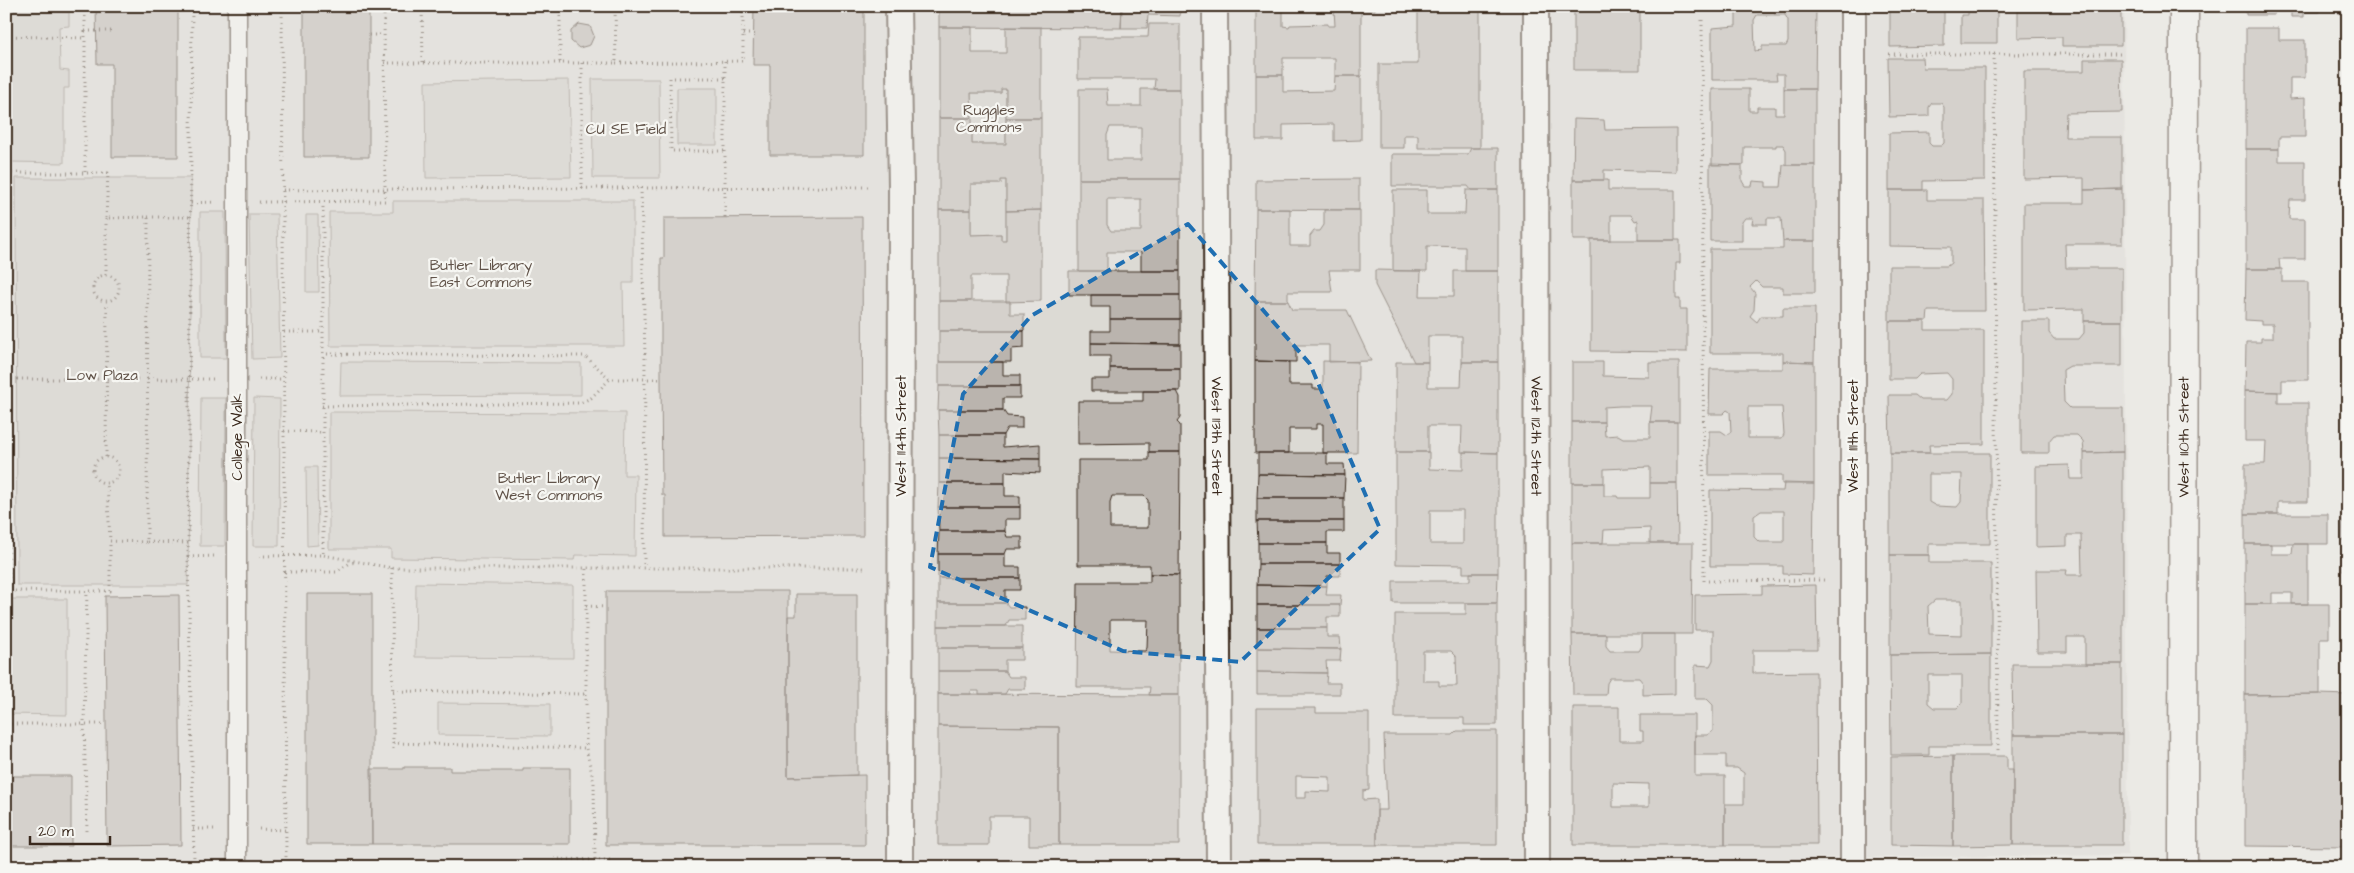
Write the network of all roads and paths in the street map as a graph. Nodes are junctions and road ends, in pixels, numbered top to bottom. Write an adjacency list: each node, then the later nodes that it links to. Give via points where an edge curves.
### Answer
1 (85, 6): 17 (path)
2 (192, 6): 47 (path)
3 (237, 6): 106 (street, College Walk)
4 (282, 6): 42 (path)
5 (384, 6): 21 (path)
6 (422, 6): 28 (path)
7 (560, 6): 29 (path)
8 (615, 6): 31 (path)
9 (744, 6): 18 (path)
10 (898, 6): 108 (street, West 114th Street, via 901,187)
11 (1215, 6): 109 (street, West 113th Street)
12 (1536, 6): 110 (street, West 112th Street)
13 (1853, 6): 111 (street, West 111th Street)
14 (2184, 6): 112 (main road, West 110th Street)
15 (1702, 20): 81 (path, via 1704,581)
16 (112, 31): 17 (path)
17 (85, 32): 23 (path)
18 (743, 34): 19 (path); 27 (path, via 743,61)
19 (754, 34)
20 (369, 35): 21 (path)
21 (384, 35): 32 (path)
22 (6, 36): 23 (path)
23 (85, 38): 36 (path)
24 (1889, 54): 25 (path)
25 (1994, 54): 26 (path); 93 (path)
26 (2121, 54)
27 (725, 61): 31 (path); 33 (path)
28 (423, 62): 29 (path); 32 (path)
29 (560, 63): 30 (path)
30 (582, 63): 31 (path); 38 (path)
31 (616, 63)
32 (384, 64): 41 (path)
33 (725, 78): 34 (path); 34 (path, via 670,78 670,87 671,151)
34 (725, 151): 40 (path)
35 (7, 172): 36 (path); 45 (path)
36 (85, 174): 48 (path, via 108,173)
37 (868, 187): 40 (path)
38 (582, 188): 39 (path); 41 (path)
39 (641, 188): 40 (path); 60 (path)
40 (725, 188): 49 (path)
41 (385, 189): 42 (path); 44 (path, via 385,201)
42 (283, 190): 53 (path)
43 (300, 201): 44 (path)
44 (323, 202): 54 (path)
45 (7, 213): 51 (path)
46 (148, 217): 47 (path); 48 (path); 62 (path)
47 (191, 217): 58 (path)
48 (106, 218): 50 (path)
49 (725, 218)
50 (106, 275): 52 (path, via 96,281 93,289 96,296); 52 (path, via 115,278 119,286 118,295)
51 (7, 278): 56 (path)
52 (107, 302): 57 (path)
53 (284, 332): 54 (path); 64 (path)
54 (322, 332): 55 (path)
55 (322, 354): 59 (path, via 585,356); 63 (path)
56 (7, 379): 57 (path); 67 (path)
57 (106, 379): 62 (path); 66 (path)
58 (188, 379): 62 (path); 72 (path)
59 (610, 379): 60 (path); 63 (path, via 591,398 580,403)
60 (645, 379): 61 (path); 76 (path)
61 (661, 379)
62 (148, 380): 71 (path)
63 (322, 406): 65 (path)
64 (284, 431): 65 (path); 80 (path)
65 (322, 432): 74 (path)
66 (106, 457): 68 (path, via 115,460 120,468 118,476); 68 (path, via 95,462 93,470 99,481)
67 (7, 474): 69 (path)
68 (107, 483): 70 (path)
69 (8, 541): 82 (path)
70 (110, 541): 71 (path); 83 (path, via 110,591)
71 (147, 542): 72 (path)
72 (188, 543): 103 (path)
73 (298, 555): 74 (path)
74 (323, 556): 75 (path)
75 (361, 562): 77 (path); 80 (path, via 350,563 338,571)
76 (644, 567): 78 (path); 79 (path)
77 (392, 568): 79 (path); 86 (path)
78 (866, 568)
79 (586, 569): 84 (path)
80 (285, 572): 98 (path)
81 (1826, 580)
82 (8, 591): 83 (path)
83 (87, 591): 89 (path)
84 (586, 606): 85 (path); 87 (path)
85 (606, 607)
86 (393, 691): 87 (path); 91 (path)
87 (586, 694): 92 (path)
88 (6, 724): 89 (path)
89 (84, 724): 90 (path); 95 (path)
90 (106, 724)
91 (393, 743): 92 (path); 94 (path)
92 (586, 748): 100 (path, via 594,783)
93 (1998, 751)
94 (393, 753)
95 (87, 831)
96 (554, 859): 100 (path)
97 (173, 860): 105 (path)
98 (286, 860)
99 (431, 860): 107 (path)
100 (595, 860): 101 (path)
101 (610, 860)
102 (74, 861): 104 (path)
103 (194, 861)
104 (74, 867)
105 (173, 867)
106 (237, 867)
107 (431, 867)
108 (900, 867)
109 (1220, 867)
110 (1536, 867)
111 (1853, 867)
112 (2182, 867)

